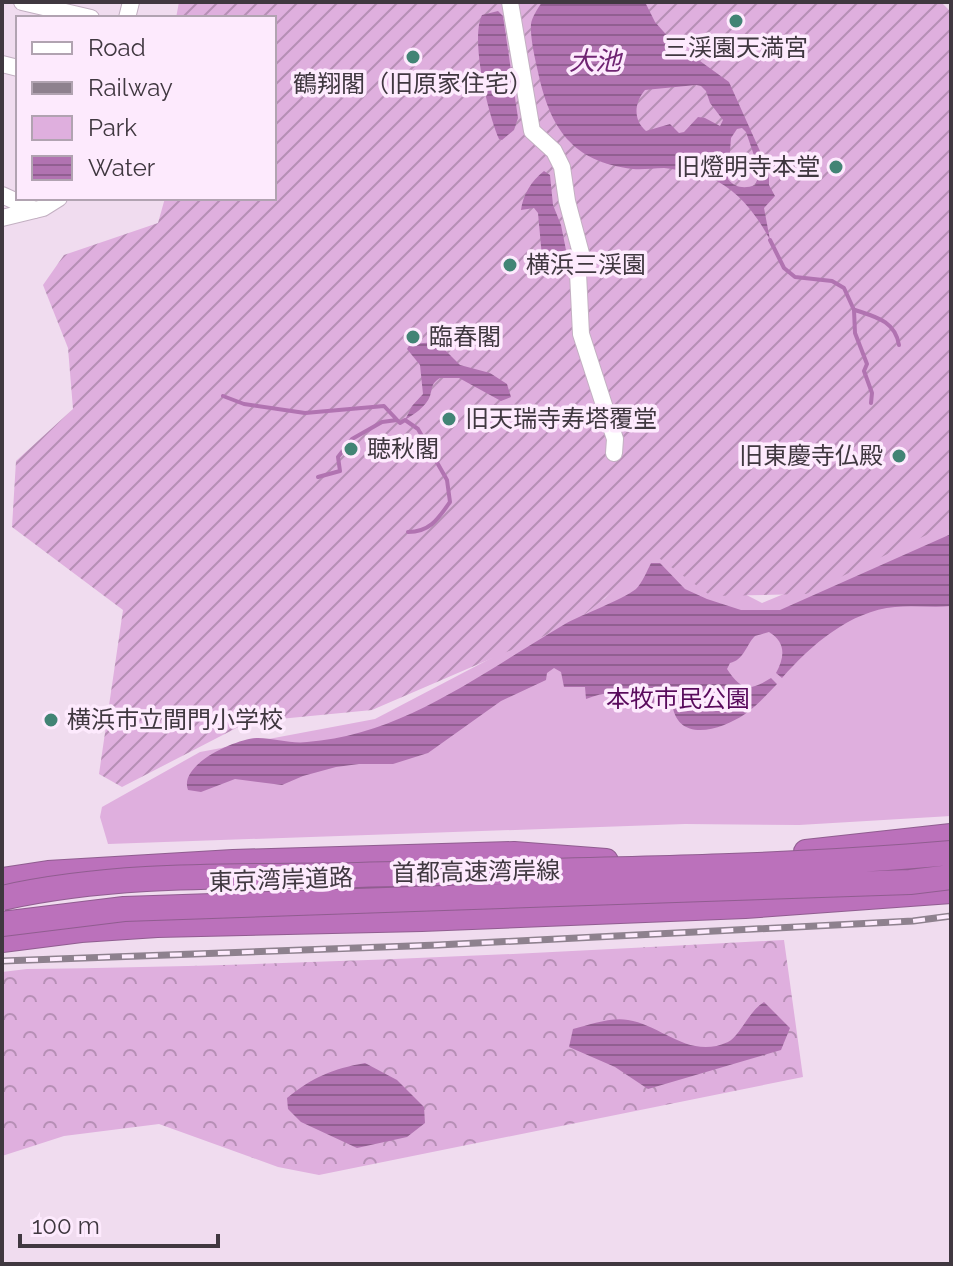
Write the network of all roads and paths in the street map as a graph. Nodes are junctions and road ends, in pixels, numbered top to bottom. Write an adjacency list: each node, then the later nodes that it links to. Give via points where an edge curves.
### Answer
1 (22, 2): 3 (street)
2 (510, 2): 8 (street, via 532,131 554,151 562,167 580,243 581,334 615,439)
3 (82, 16)
4 (2, 195): 6 (street)
5 (56, 200): 6 (street)
6 (35, 210): 7 (street)
7 (2, 218)
8 (614, 453)
9 (951, 836): 13 (highway, 東京湾岸道路)
10 (951, 846): 12 (highway, bridge)
11 (951, 853): 12 (highway, 首都高速湾岸線, bridge)
12 (862, 860): 17 (highway, 首都高速湾岸線, bridge, via 171,879)
13 (657, 865): 15 (highway, 東京湾岸道路, via 514,854 233,862); 18 (highway, 東京湾岸道路, bridge, via 172,883 78,891)
14 (951, 877): 20 (highway, 首都高速湾岸線, bridge, via 124,909)
15 (2, 880)
16 (951, 891): 19 (highway, 東京湾岸道路)
17 (2, 898)
18 (2, 907)
19 (656, 909): 20 (highway, 東京湾岸道路, bridge, via 462,894 121,906); 21 (highway, 東京湾岸道路, via 157,925)
20 (2, 922)
21 (2, 940)

